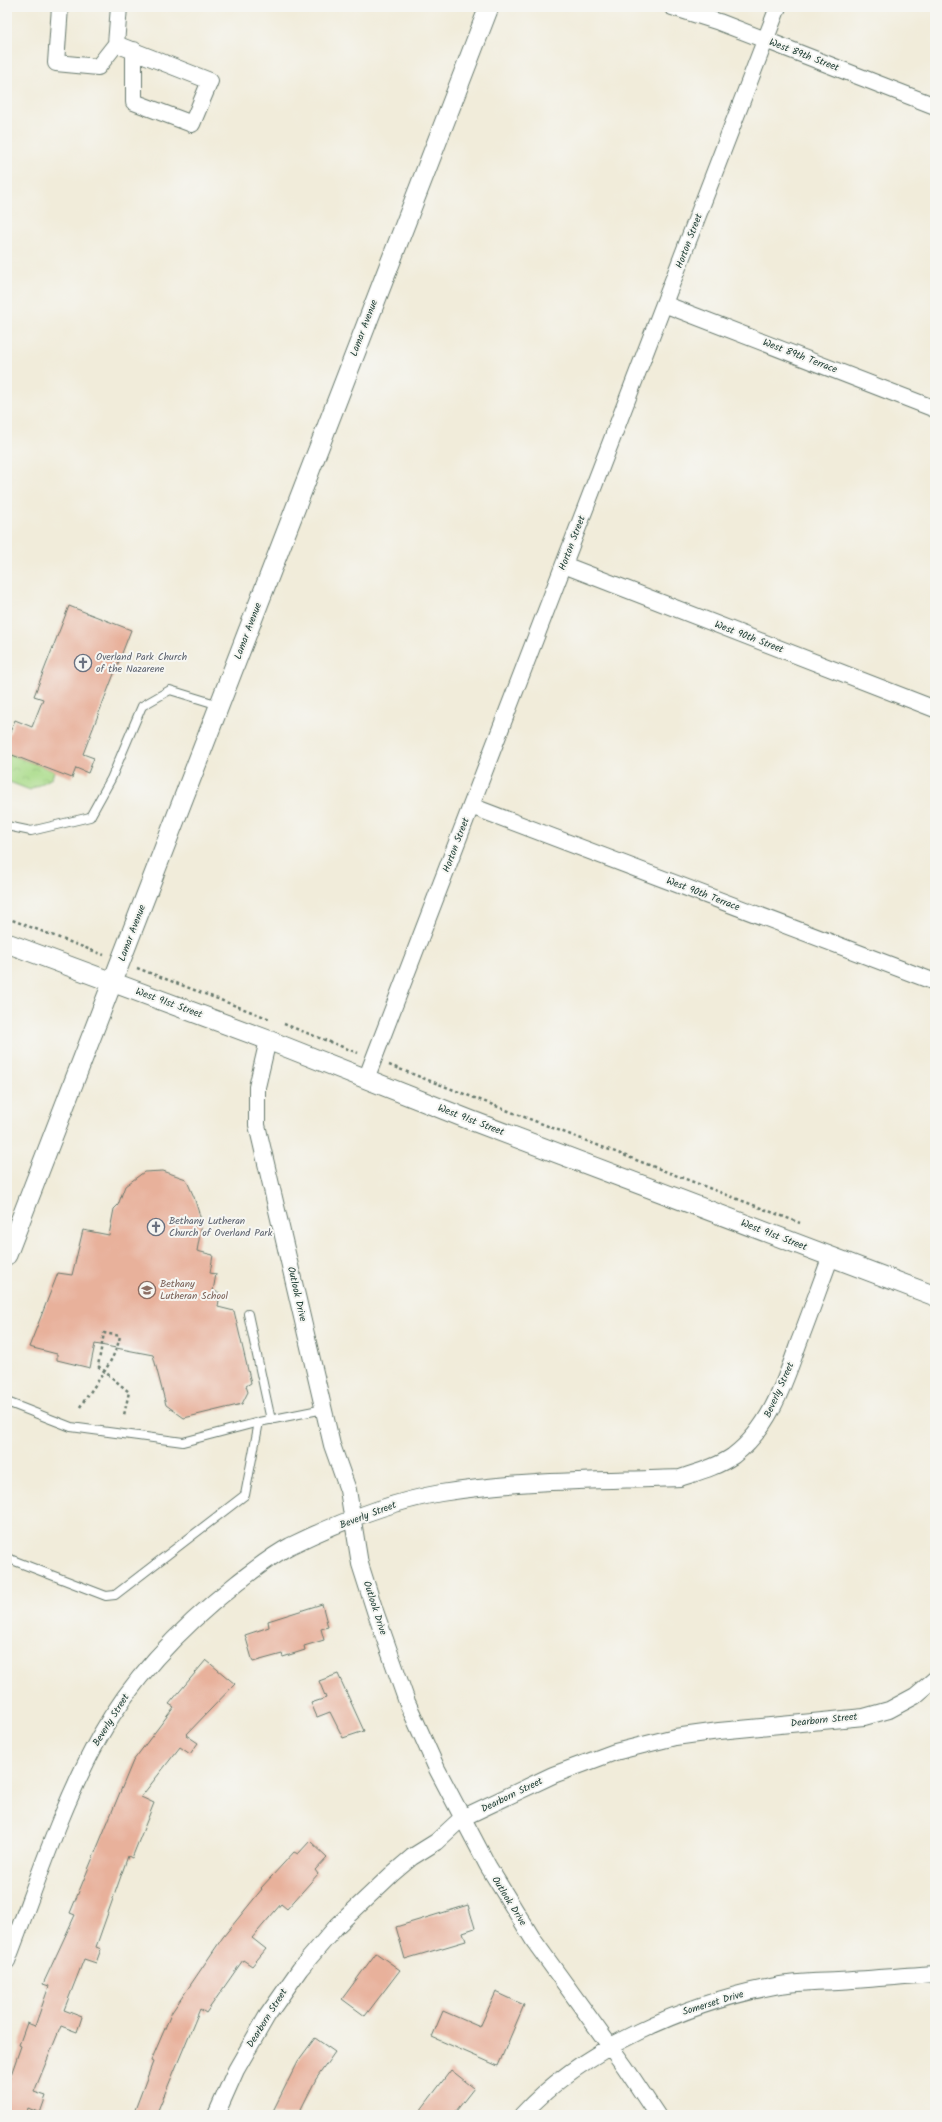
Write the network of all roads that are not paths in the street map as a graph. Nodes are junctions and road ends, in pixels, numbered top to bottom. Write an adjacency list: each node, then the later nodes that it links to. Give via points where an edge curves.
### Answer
1 (60, 7): 7 (street, via 56,63 98,67)
2 (119, 7): 7 (street)
3 (489, 7): 13 (street, Lamar Avenue)
4 (672, 7): 6 (street, West 89th Street)
5 (778, 7): 6 (street, Horton Street)
6 (765, 40): 9 (street, West 89th Street); 10 (street, Horton Street)
7 (116, 44): 8 (street)
8 (134, 50): 8 (street, via 210,81 192,124 134,102)
9 (935, 106)
10 (664, 304): 11 (street, West 89th Terrace); 12 (street, Horton Street)
11 (935, 409)
12 (564, 565): 14 (street, West 90th Street); 15 (street, Horton Street)
13 (219, 705): 16 (lane, via 170,690 142,706 111,779 90,817 31,831); 18 (street, Lamar Avenue)
14 (935, 709)
15 (471, 806): 19 (street, West 90th Terrace); 21 (street, Horton Street)
16 (7, 826)
17 (7, 943): 18 (street, West 91st Street)
18 (113, 982): 20 (street, West 91st Street); 22 (street, Lamar Avenue)
19 (935, 982)
20 (268, 1040): 21 (street, West 91st Street); 27 (street, Outlook Drive, via 257,1087 257,1125)
21 (366, 1079): 23 (street, West 91st Street)
22 (7, 1255)
23 (831, 1256): 24 (street, West 91st Street); 30 (street, Beverly Street, via 770,1416 754,1437 732,1456 707,1470 680,1478 488,1486 439,1493 389,1505)
24 (935, 1296)
25 (248, 1314): 28 (lane)
26 (7, 1402): 29 (lane, via 71,1427 183,1442)
27 (324, 1409): 28 (lane); 30 (street, Outlook Drive, via 338,1467 348,1490)
28 (271, 1420): 29 (lane)
29 (259, 1422): 31 (lane, via 245,1495 115,1595 106,1596)
30 (352, 1520): 33 (street, Outlook Drive, via 360,1564 408,1702); 34 (street, Beverly Street, via 288,1547 252,1571 209,1605 167,1646 126,1696 101,1734 76,1782)
31 (7, 1558)
32 (935, 1679): 33 (street, Dearborn Street, via 915,1696 889,1710 864,1717 675,1737 615,1752 553,1775)
33 (462, 1818): 36 (street, Outlook Drive, via 534,1941); 37 (street, Dearborn Street, via 436,1842 392,1874 336,1927 300,1969 255,2036)
34 (7, 1961)
35 (935, 1974): 36 (street, Somerset Drive, via 776,1986 728,1997 673,2015)
36 (610, 2047): 38 (street, Somerset Drive, via 570,2074); 39 (street, Outlook Drive)
37 (216, 2115)
38 (522, 2115)
39 (656, 2115)

